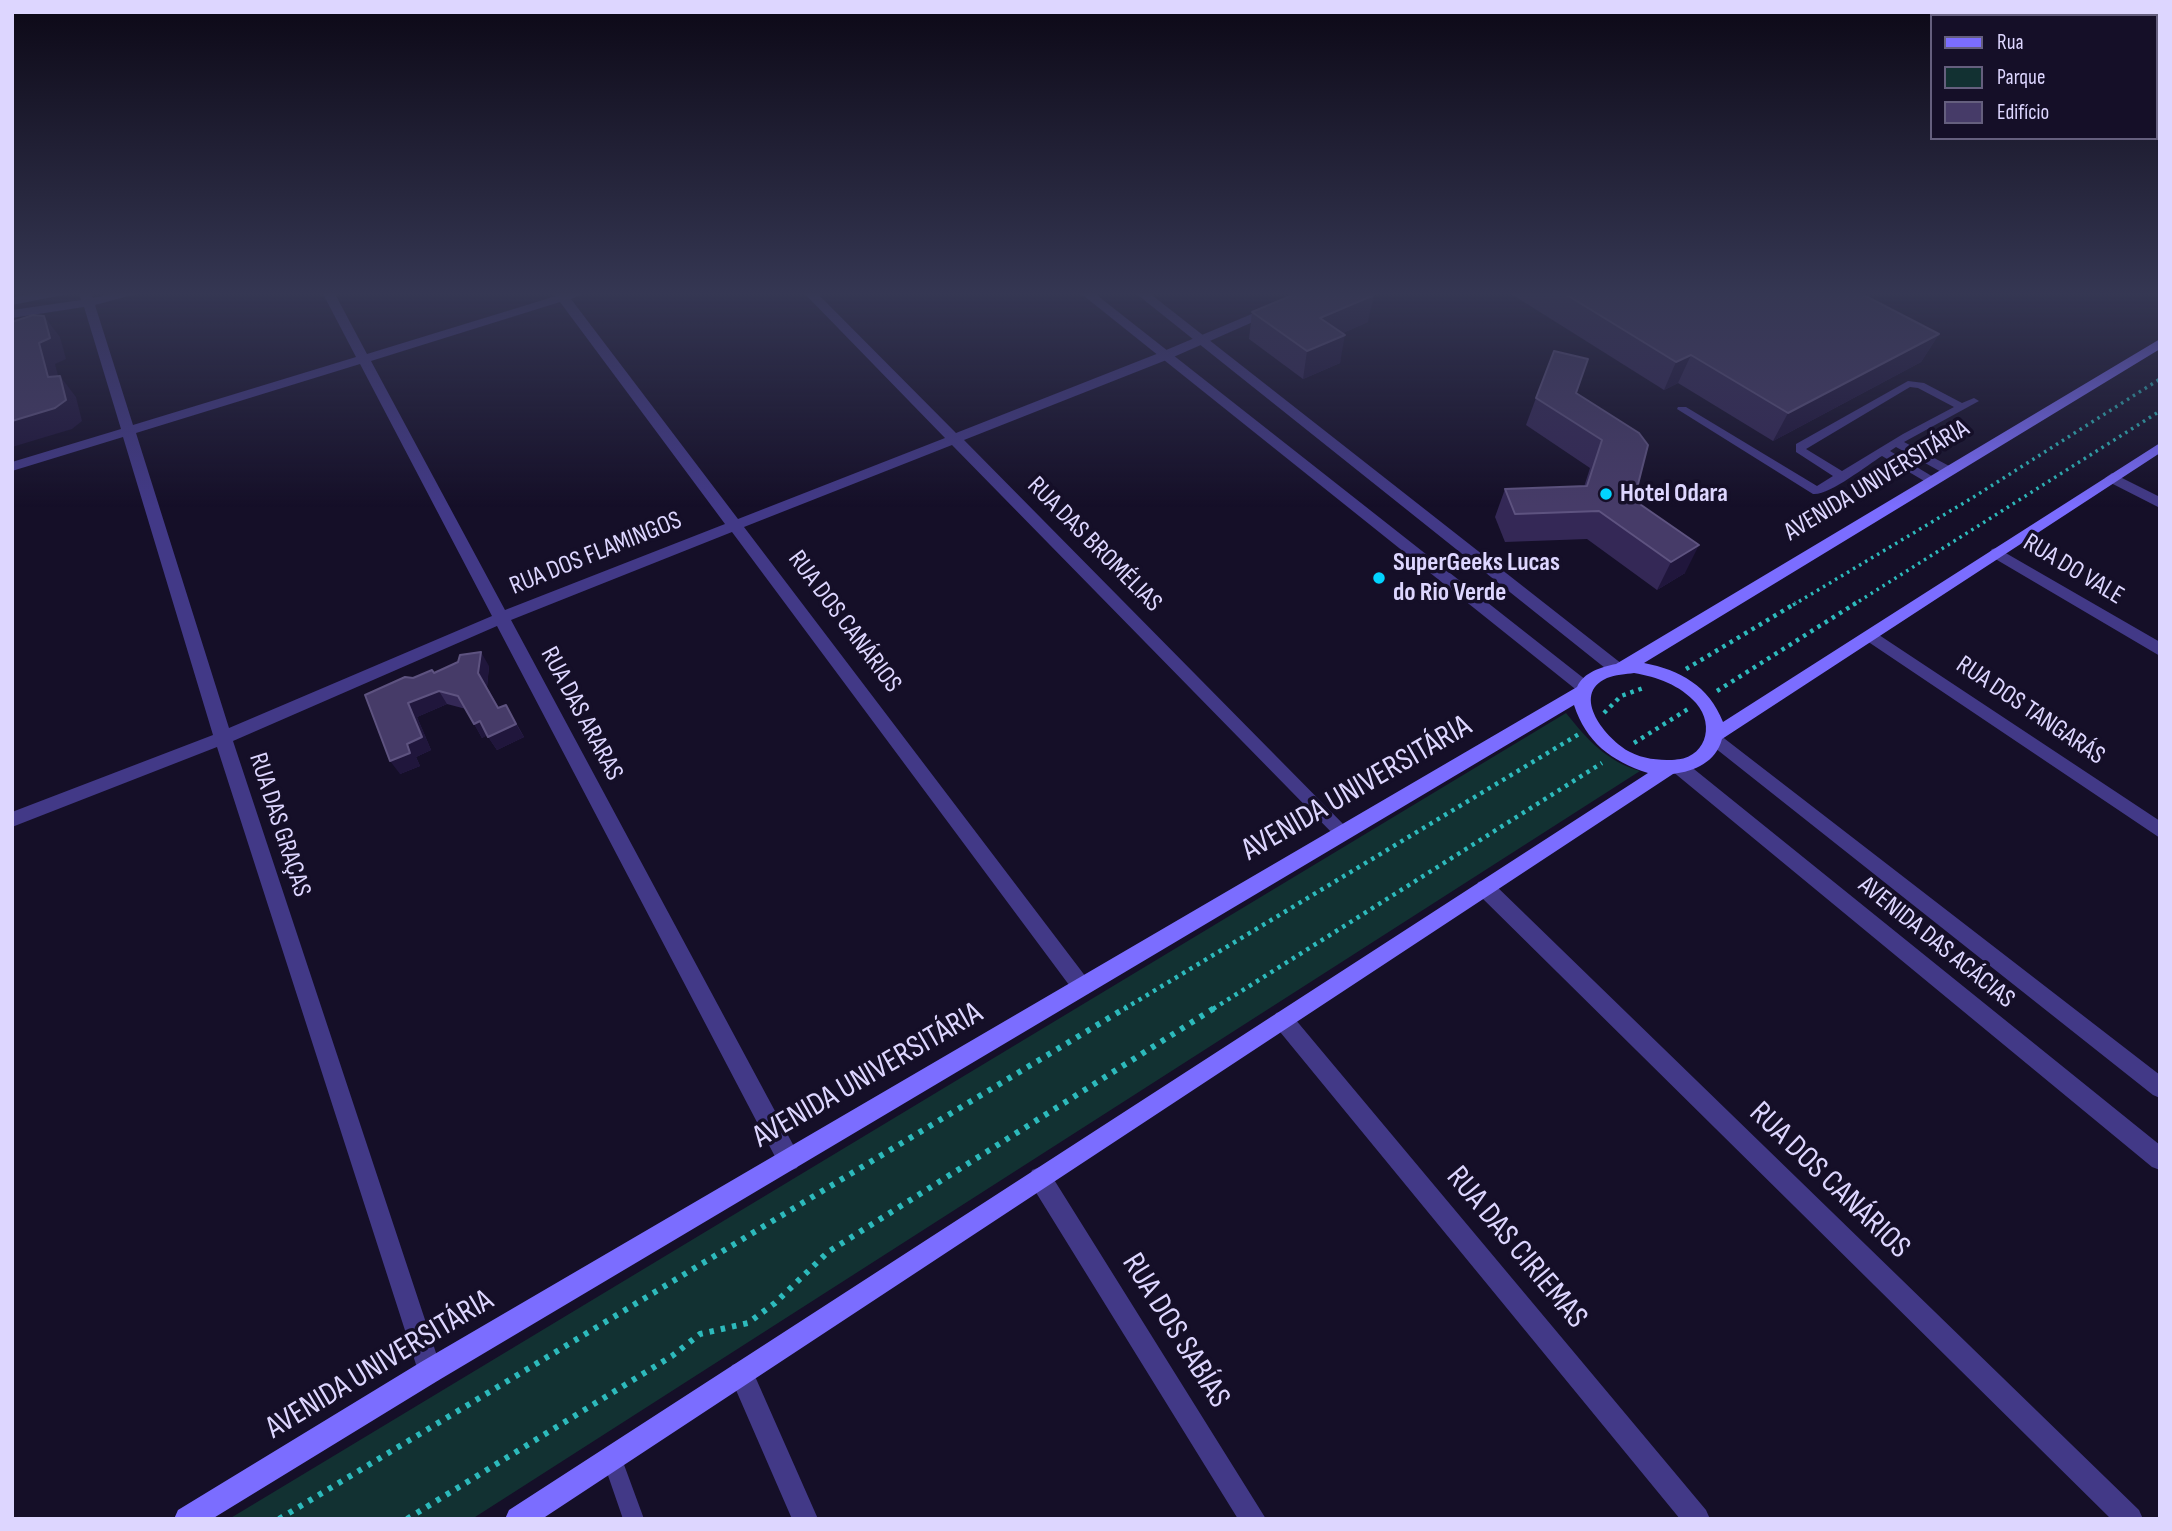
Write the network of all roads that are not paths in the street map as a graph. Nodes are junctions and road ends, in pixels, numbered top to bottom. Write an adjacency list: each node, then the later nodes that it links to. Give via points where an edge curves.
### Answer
1 (105, 363): 13 (street, RUA DAS GRAÇAS)
2 (359, 363): 13 (street)
3 (365, 363): 26 (street, RUA DAS ARARAS)
4 (614, 363): 24 (street, RUA DOS CANÁRIOS)
5 (879, 363): 14 (street, RUA DAS BROMÉLIAS)
6 (1145, 363): 14 (street, RUA DOS FLAMINGOS)
7 (1173, 363): 30 (street)
8 (1232, 363): 29 (street)
9 (2126, 363): 19 (main road, AVENIDA UNIVERSITÁRIA)
10 (1975, 401): 11 (lane)
11 (1962, 407): 15 (lane); 20 (lane, via 1920,385 1908,384 1800,446)
12 (1682, 409): 20 (lane, via 1814,491)
13 (129, 431): 18 (street); 32 (street, RUA DAS GRAÇAS)
14 (954, 439): 24 (street, RUA DOS FLAMINGOS); 36 (street, RUA DAS BROMÉLIAS)
15 (1897, 443): 17 (lane); 19 (lane)
16 (2160, 447): 21 (main road)
17 (1882, 451): 20 (lane); 22 (lane)
18 (12, 467)
19 (1949, 471): 22 (main road, AVENIDA UNIVERSITÁRIA)
20 (1843, 477)
21 (2112, 478): 23 (street); 25 (main road)
22 (1931, 481): 29 (main road, AVENIDA UNIVERSITÁRIA)
23 (2160, 503)
24 (736, 524): 26 (street, RUA DOS FLAMINGOS); 38 (street, RUA DOS CANÁRIOS)
25 (1997, 553): 27 (main road); 28 (street, RUA DO VALE)
26 (501, 618): 32 (street, RUA DOS FLAMINGOS); 42 (street, RUA DAS ARARAS)
27 (1870, 635): 31 (main road); 35 (street, RUA DOS TANGARÁS)
28 (2160, 650)
29 (1619, 668): 30 (main road, AVENIDA UNIVERSITÁRIA, via 1597,676); 31 (main road, via 1647,669 1672,677 1703,700 1714,719)
30 (1584, 690): 33 (main road, via 1581,703 1589,728 1618,753 1639,763); 36 (main road, AVENIDA UNIVERSITÁRIA)
31 (1716, 737): 33 (main road, via 1703,757); 40 (street, AVENIDA DAS ACÁCIAS)
32 (223, 738): 34 (street, RUA DOS FLAMINGOS); 44 (street, RUA DAS GRAÇAS)
33 (1674, 767): 37 (main road); 41 (street, AVENIDA DAS ACÁCIAS)
34 (12, 820)
35 (2160, 831)
36 (1343, 833): 38 (main road, AVENIDA UNIVERSITÁRIA)
37 (1485, 888): 39 (main road); 53 (street, RUA DOS CANÁRIOS)
38 (1082, 987): 42 (main road, AVENIDA UNIVERSITÁRIA)
39 (1283, 1020): 43 (main road); 52 (street, RUA DAS CIRIEMAS)
40 (2160, 1088)
41 (2160, 1159)
42 (789, 1160): 44 (main road, AVENIDA UNIVERSITÁRIA)
43 (1040, 1178): 45 (main road); 51 (street, RUA DOS SABÍAS)
44 (430, 1371): 47 (main road, AVENIDA UNIVERSITÁRIA)
45 (741, 1374): 46 (main road); 50 (street)
46 (612, 1458): 48 (main road); 49 (lane)
47 (187, 1519)
48 (518, 1519)
49 (634, 1519)
50 (805, 1519)
51 (1253, 1519)
52 (1697, 1519)
53 (2130, 1519)

